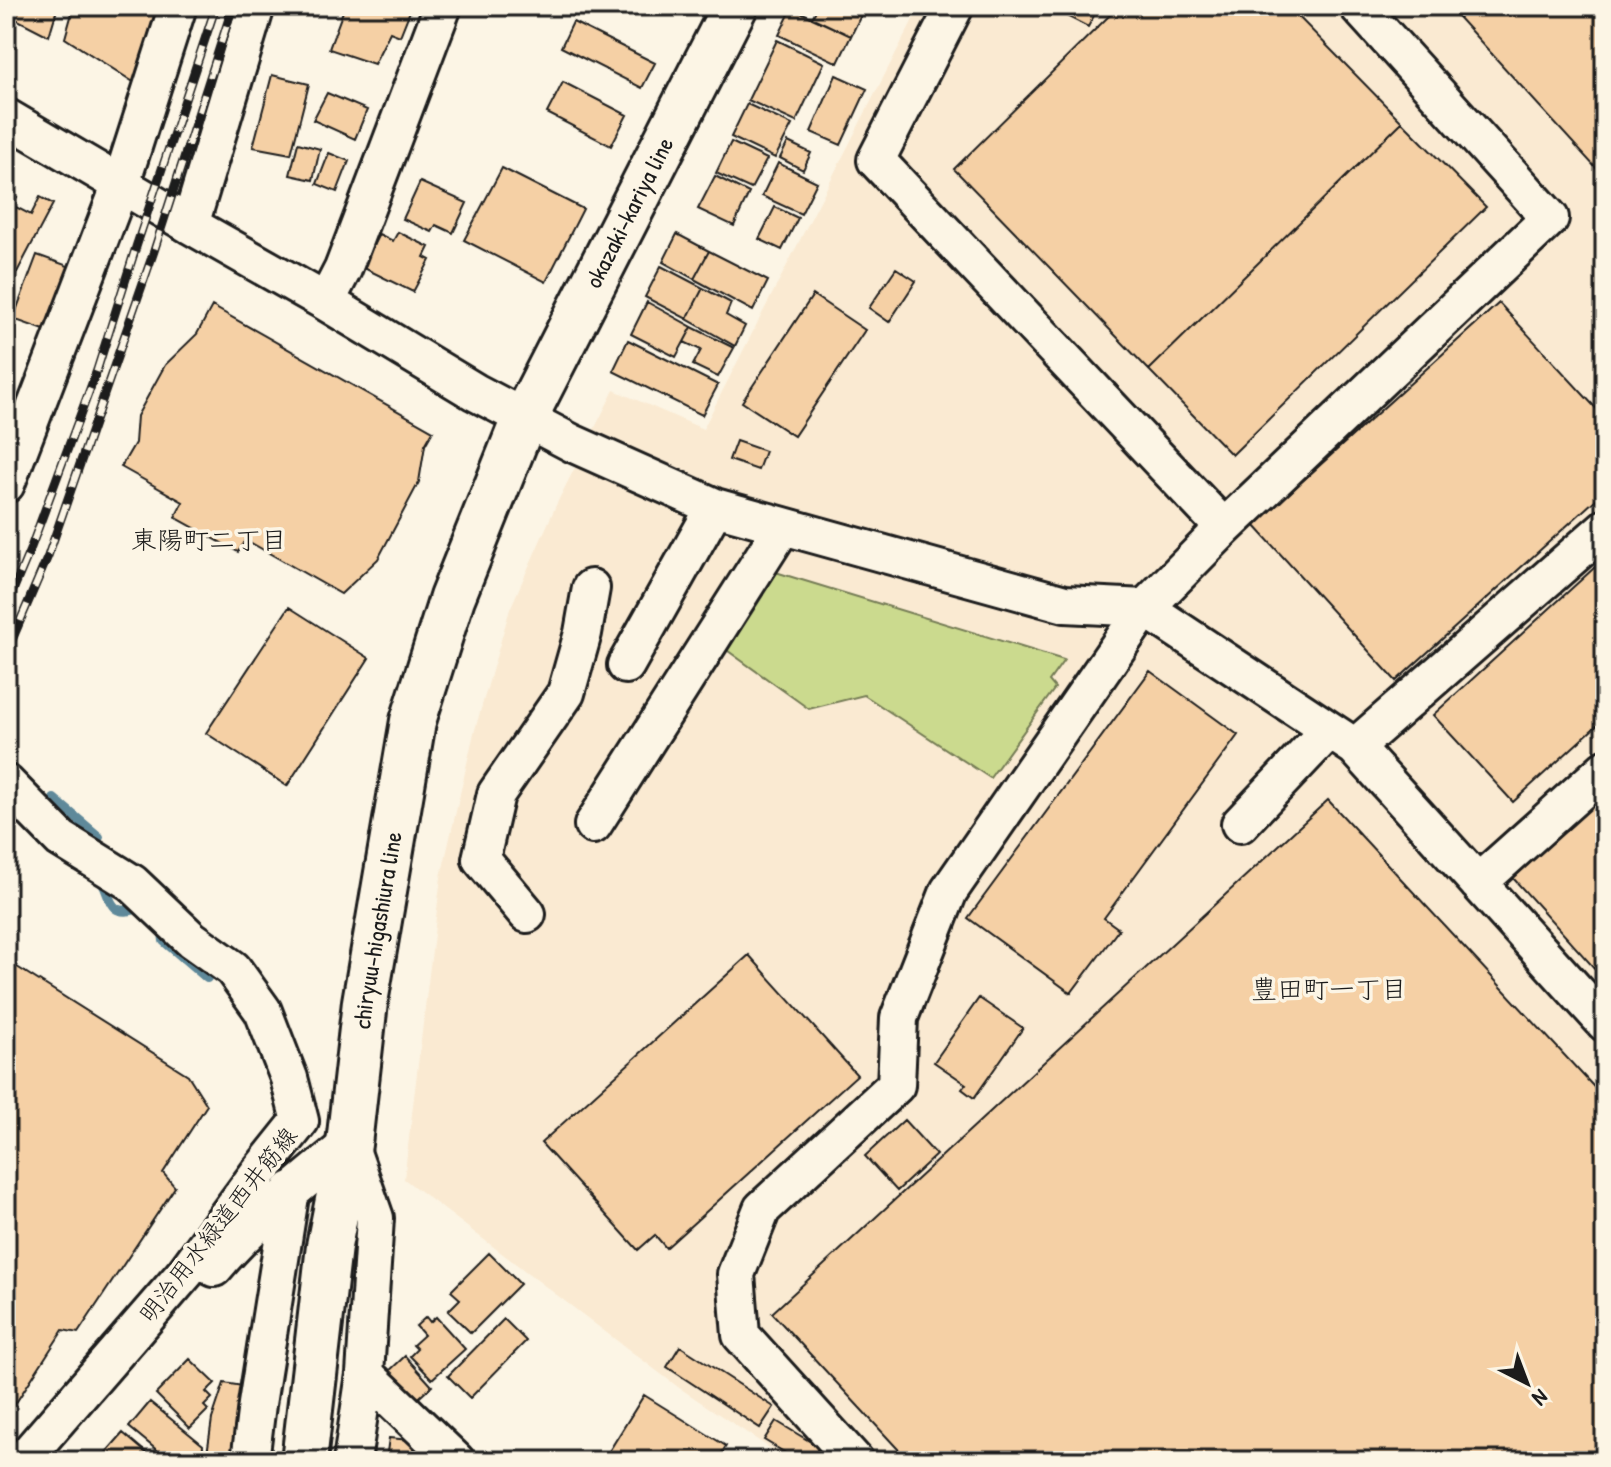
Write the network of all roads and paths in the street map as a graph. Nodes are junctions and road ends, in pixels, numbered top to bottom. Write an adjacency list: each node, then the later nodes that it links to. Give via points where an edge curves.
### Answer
1 (178, 6): 8 (street)
2 (256, 6): 9 (street)
3 (443, 6): 10 (street)
4 (735, 6): 11 (main road, okazaki-kariya line)
5 (955, 6): 15 (street, via 876,160)
6 (1358, 6): 15 (street, via 1550,218)
7 (6, 117): 8 (street)
8 (121, 184): 9 (street); 12 (street)
9 (190, 225): 10 (street)
10 (326, 302): 11 (street)
11 (524, 419): 13 (street); 30 (main road, chiryuu-higashiura line, via 452,598 413,721 365,1002)
12 (6, 484)
13 (715, 507): 14 (street); 20 (street)
14 (783, 526): 18 (street, via 1065,604); 21 (street)
15 (1224, 528): 18 (street)
16 (1605, 528): 22 (street)
17 (591, 588): 19 (street)
18 (1145, 608): 22 (street); 39 (street, via 949,891 899,1018 896,1085 762,1209 736,1274 741,1335)
19 (583, 633): 20 (street); 28 (street, via 566,693 496,794 481,859)
20 (626, 665): 21 (street)
21 (672, 698): 26 (street)
22 (1342, 739): 25 (street); 27 (street)
23 (1605, 769): 27 (street)
24 (6, 783): 33 (street, 明治用水緑道西井筋線, via 61,839 132,883 191,939 233,969 263,1011 300,1121 185,1273)
25 (1240, 824)
26 (593, 825)
27 (1478, 883): 29 (street)
28 (527, 914)
29 (1605, 1023)
30 (349, 1144): 31 (street); 32 (street, via 375,1218); 36 (main road, chiryuu-higashiura line, via 329,1246)
31 (291, 1190): 34 (street, via 238,1241); 35 (street)
32 (365, 1374): 37 (street); 38 (street)
33 (22, 1461)
34 (56, 1461)
35 (250, 1461)
36 (304, 1461)
37 (352, 1461)
38 (456, 1461)
39 (855, 1461)

